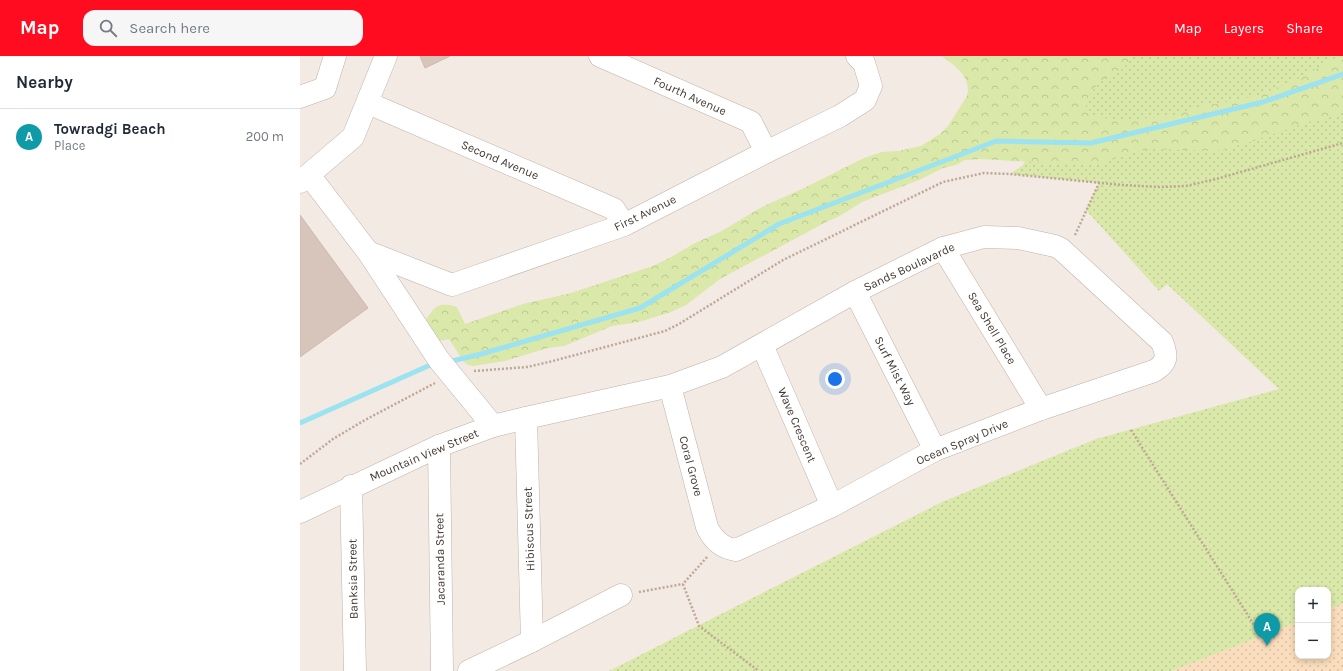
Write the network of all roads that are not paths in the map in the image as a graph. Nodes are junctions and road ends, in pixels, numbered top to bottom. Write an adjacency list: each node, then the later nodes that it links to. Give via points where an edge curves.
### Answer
1 (335, 56): 5 (street, via 325,88)
2 (386, 56): 6 (street)
3 (600, 56): 7 (street, Fourth Avenue, via 751,122)
4 (857, 56): 7 (street, First Avenue, via 864,62 871,86 865,100 840,116)
5 (300, 98)
6 (368, 103): 8 (street, via 353,137); 9 (street, Second Avenue, via 614,209)
7 (766, 152): 9 (street, First Avenue)
8 (305, 178): 11 (street)
9 (624, 225): 11 (street, First Avenue, via 452,285)
10 (943, 248): 12 (street, Sands Boulavarde); 14 (street, Sands Boulavarde, via 984,237 1018,238 1056,246 1162,342 1166,351); 16 (street, Sea Shell Place)
11 (368, 252): 18 (street, via 439,360)
12 (854, 292): 13 (street, Sands Boulavarde); 20 (street, Surf Mist Way)
13 (762, 345): 15 (street, Sands Boulavarde, via 722,367); 22 (street, Wave Crescent)
14 (1165, 359): 16 (street, Ocean Spray Drive, via 1162,366 1154,371)
15 (670, 386): 17 (street, Mountain View Street); 24 (street, Coral Grove, via 707,527)
16 (1041, 409): 20 (street, Ocean Spray Drive)
17 (526, 418): 18 (street, Mountain View Street); 26 (street, Hibiscus Street)
18 (493, 426): 19 (street, Mountain View Street)
19 (438, 446): 21 (street, Mountain View Street); 28 (street, Jacaranda Street)
20 (935, 450): 22 (street, Ocean Spray Drive)
21 (352, 486): 23 (street, Mountain View Street); 27 (street, Banksia Street)
22 (832, 506): 24 (street, Ocean Spray Drive, via 736,550 728,549)
23 (300, 512)
24 (719, 543)
25 (621, 595): 26 (street)
26 (532, 641): 29 (street)
27 (355, 671)
28 (442, 671)
29 (469, 671)

